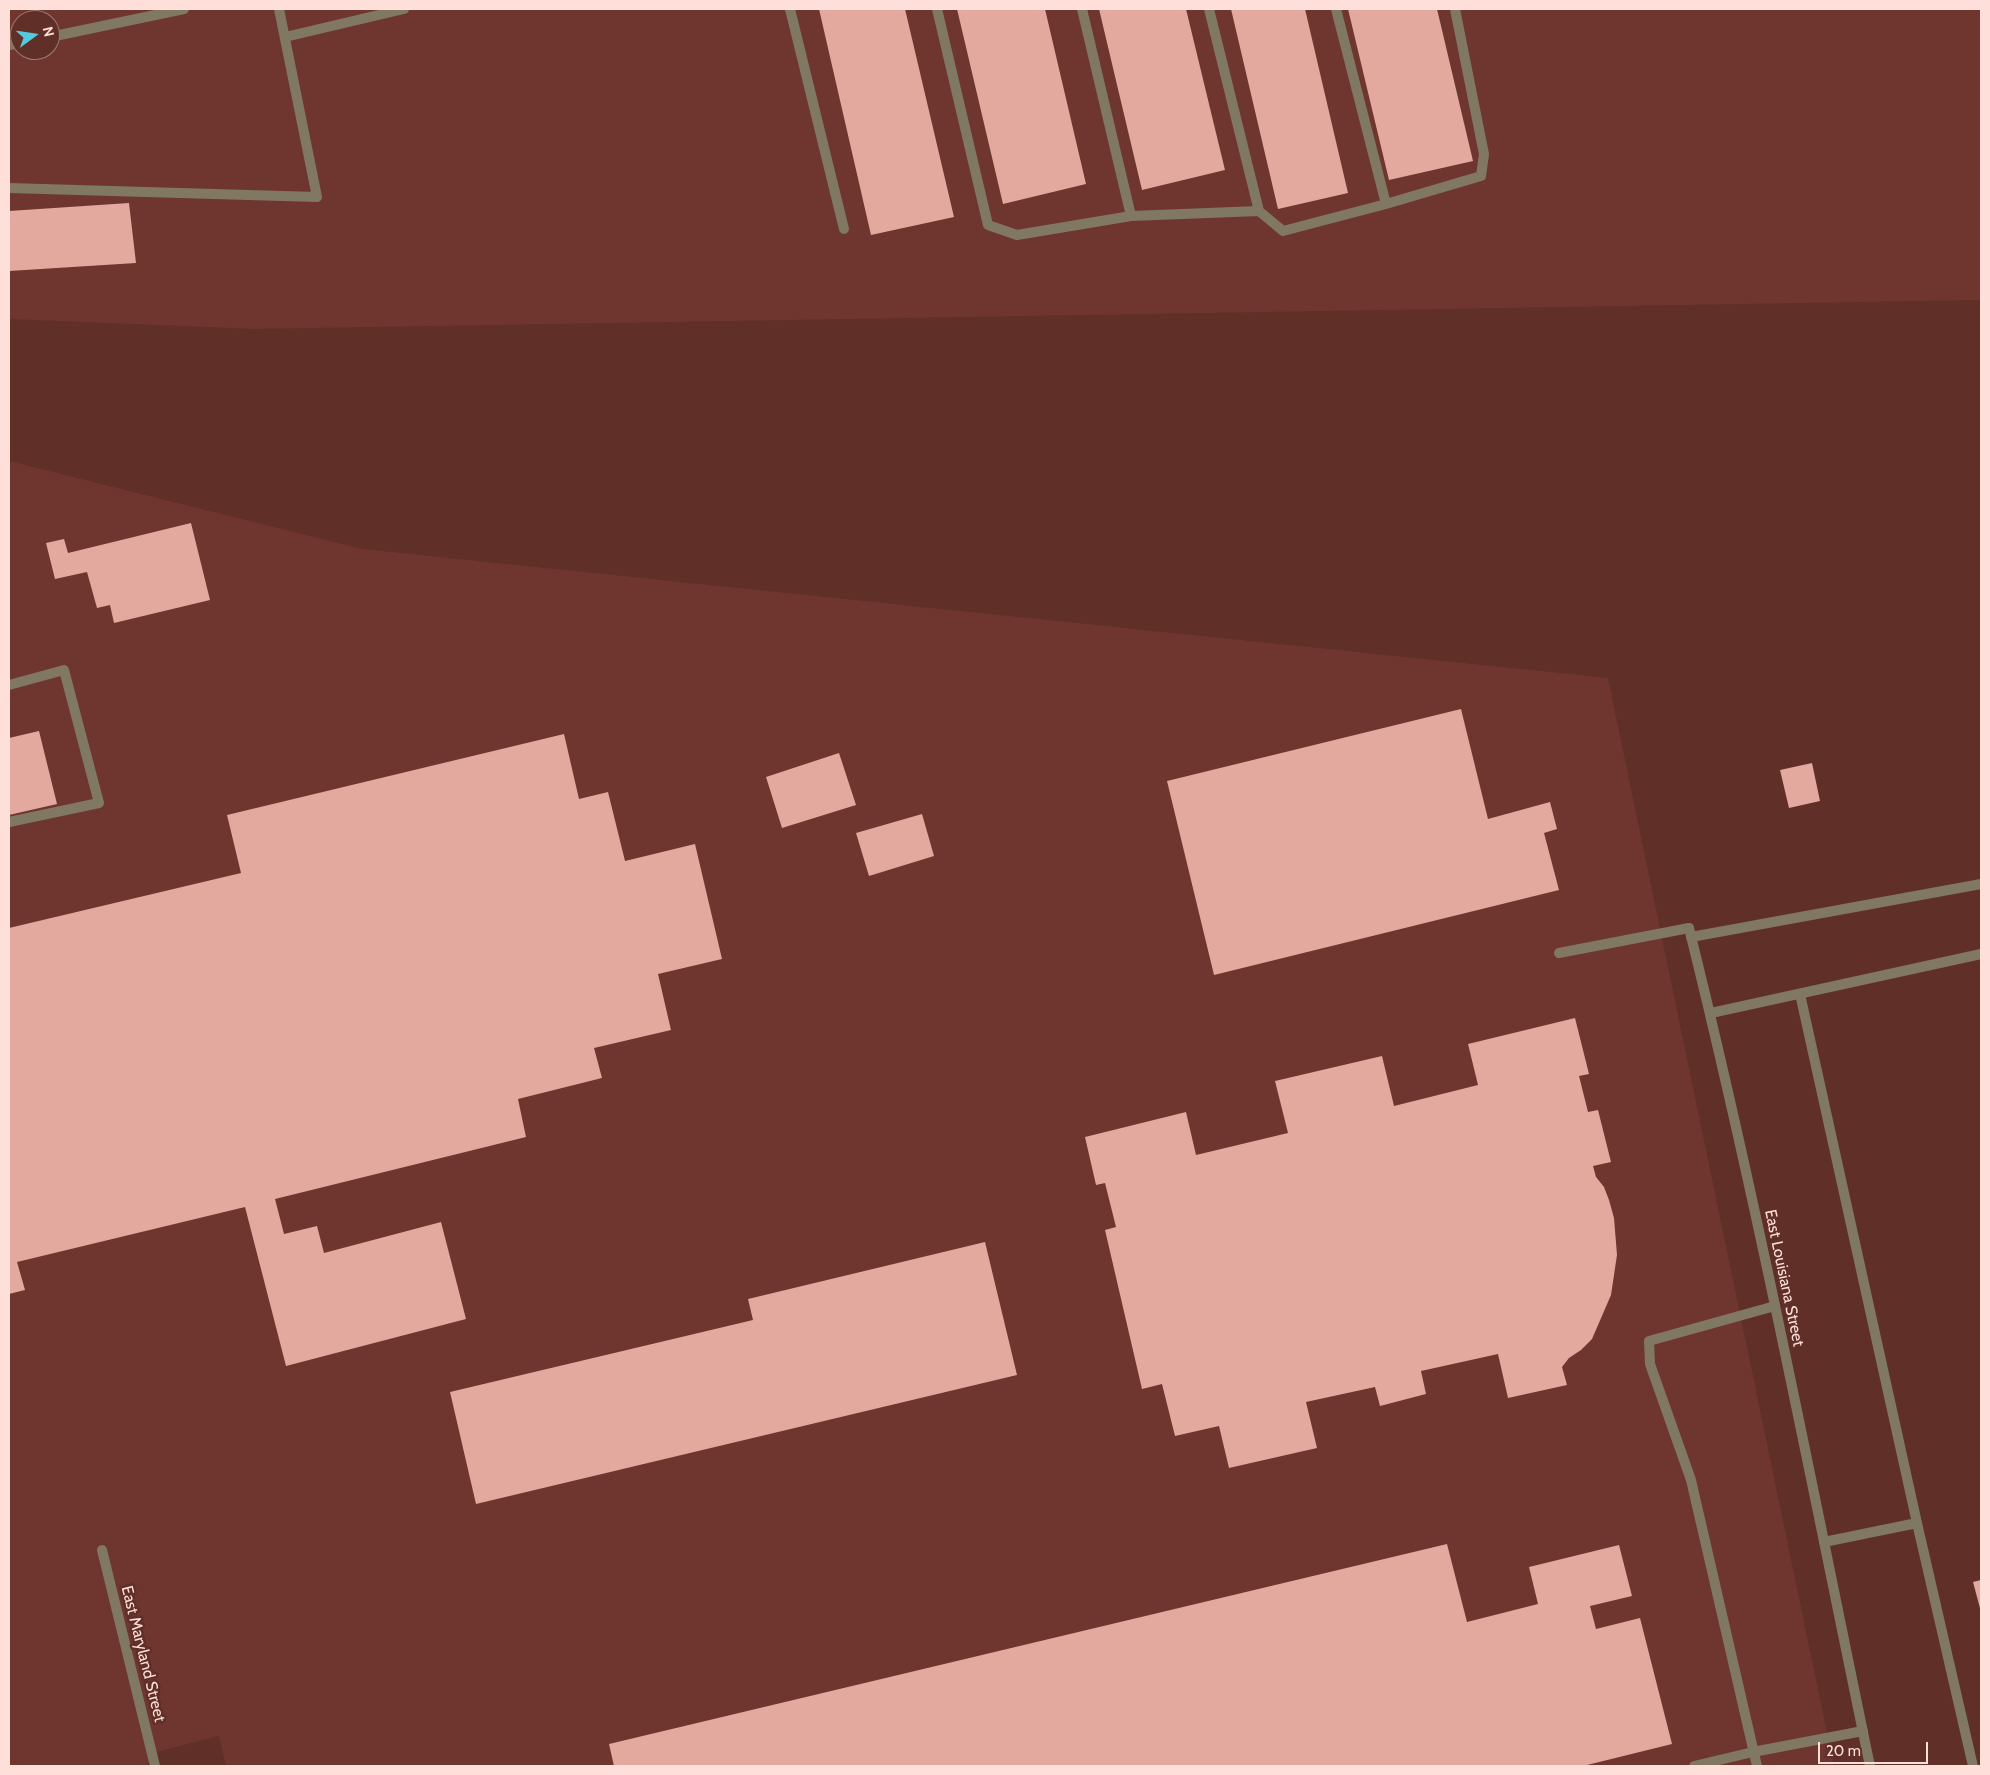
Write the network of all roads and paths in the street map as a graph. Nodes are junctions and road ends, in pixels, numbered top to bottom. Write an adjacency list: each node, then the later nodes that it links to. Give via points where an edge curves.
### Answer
1 (184, 9): 10 (street)
2 (279, 9): 11 (street)
3 (404, 9): 11 (street)
4 (790, 9): 16 (street)
5 (937, 9): 15 (street, via 988,225 1017,236)
6 (1082, 9): 15 (street)
7 (1209, 9): 14 (street)
8 (1336, 9): 13 (street)
9 (1455, 9): 13 (street, via 1484,154 1481,176)
10 (60, 34)
11 (285, 37): 12 (street, via 317,197)
12 (9, 188)
13 (1386, 204): 14 (street, via 1283,231)
14 (1259, 212): 15 (street)
15 (1131, 216)
16 (844, 229)
17 (9, 685): 18 (street, via 64,670 99,803)
18 (9, 822)
19 (1981, 884): 20 (street)
20 (1690, 932): 21 (street); 24 (street, East Louisiana Street)
21 (1558, 953)
22 (1981, 954): 23 (street)
23 (1800, 994): 24 (street); 26 (street)
24 (1711, 1013): 25 (street, East Louisiana Street)
25 (1775, 1306): 27 (street, East Louisiana Street); 30 (street, via 1649,1341 1650,1364 1691,1480)
26 (1917, 1523): 27 (street); 35 (street)
27 (1824, 1542): 29 (street, East Louisiana Street)
28 (102, 1550): 31 (street, East Maryland Street)
29 (1863, 1731): 30 (street); 34 (street, East Louisiana Street)
30 (1753, 1752): 32 (street); 33 (street)
31 (155, 1766)
32 (1694, 1766)
33 (1757, 1766)
34 (1870, 1766)
35 (1974, 1766)

